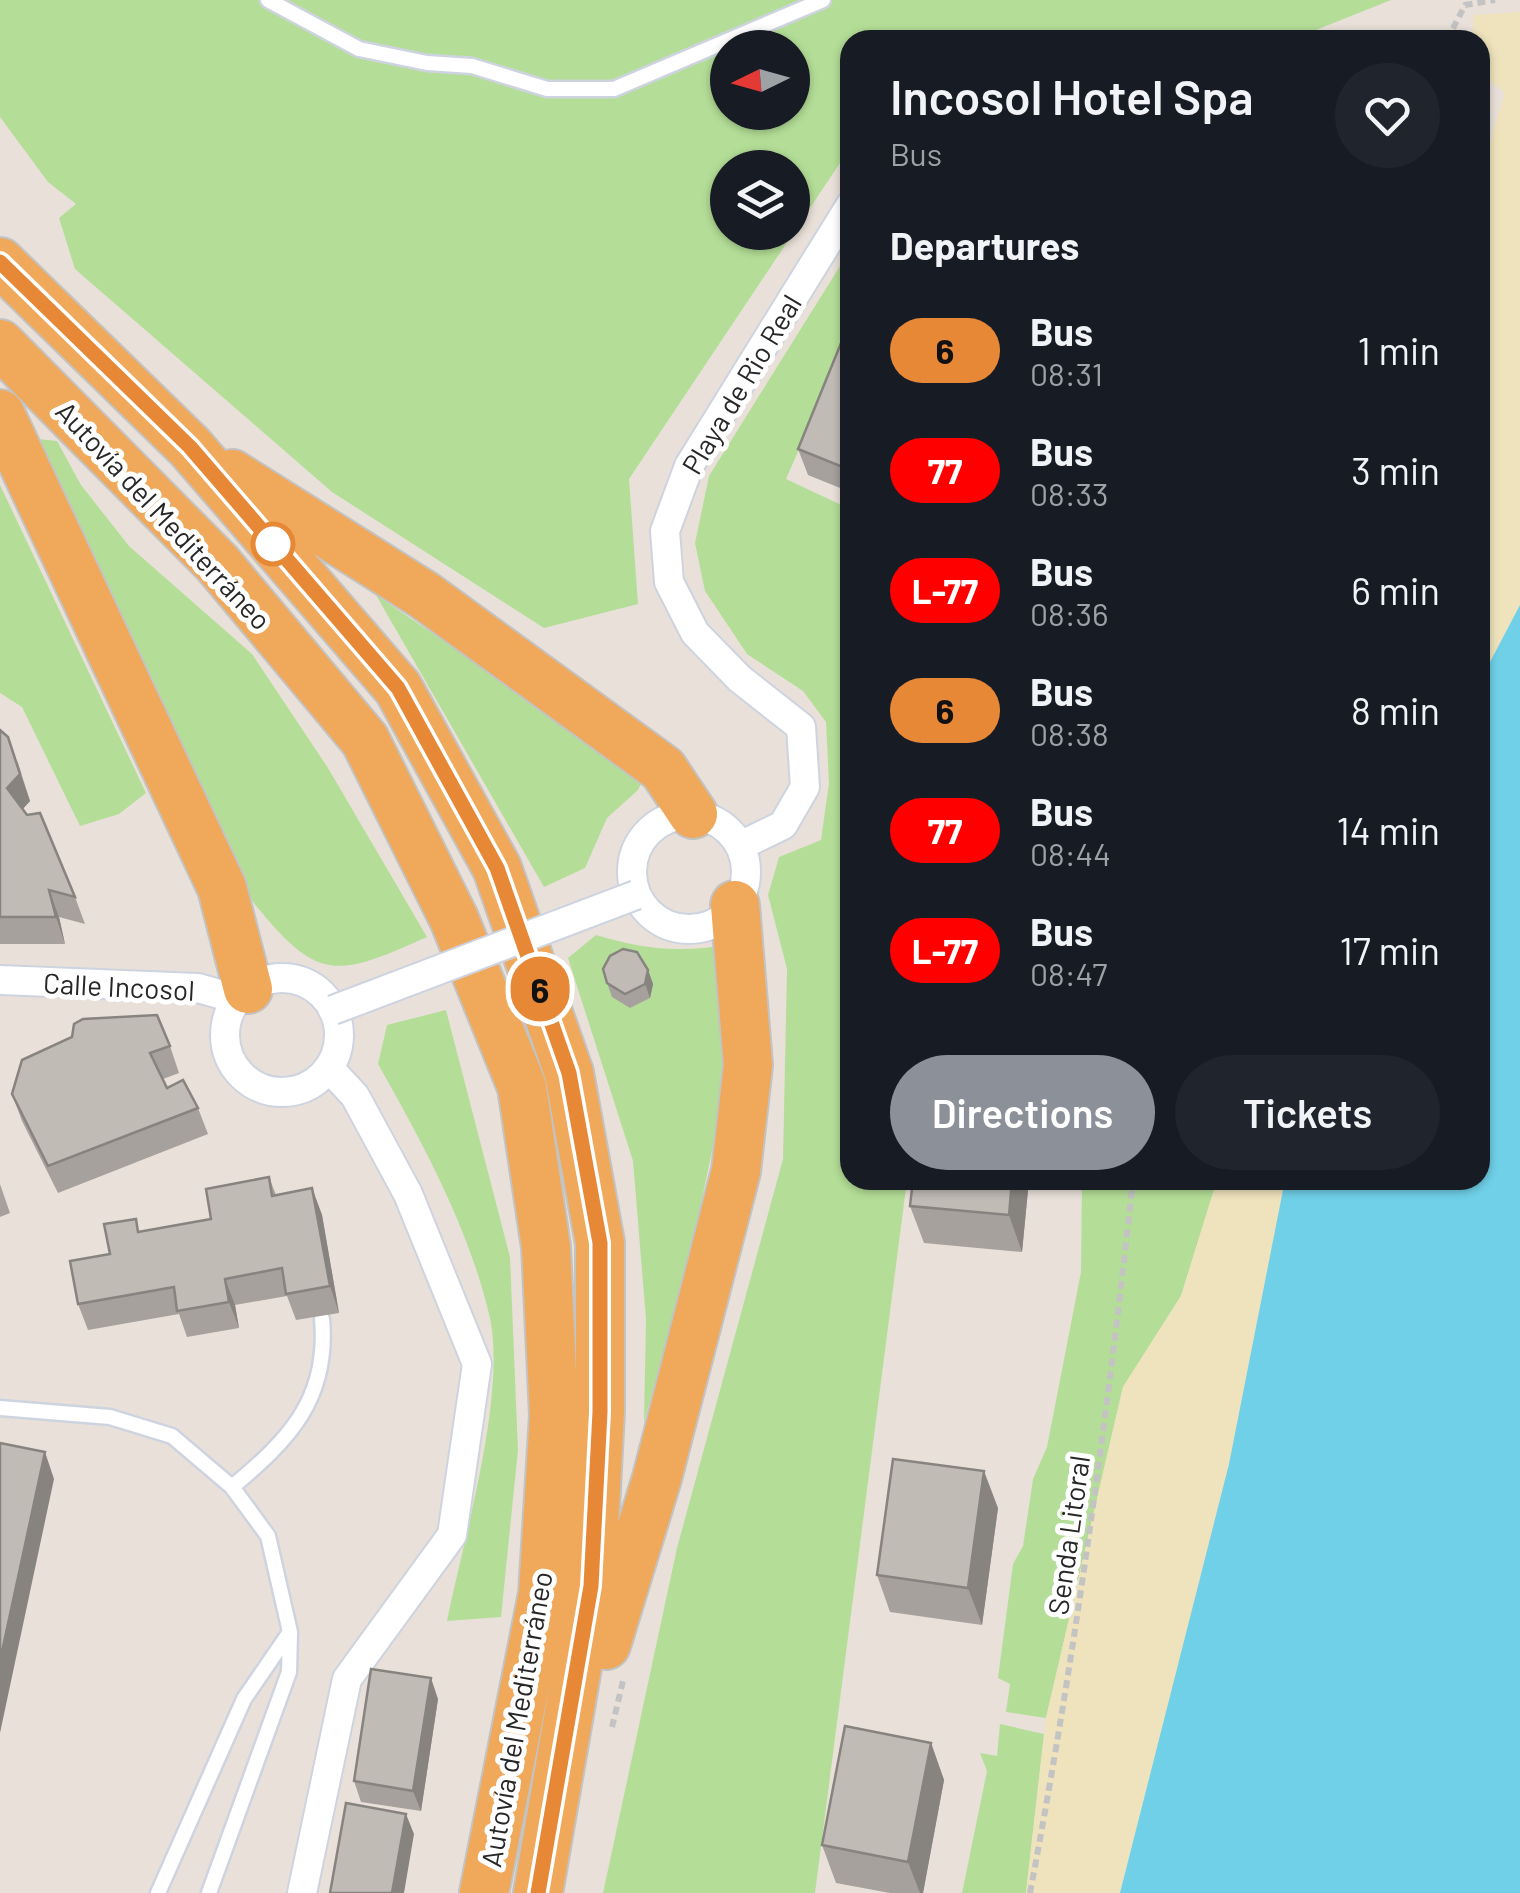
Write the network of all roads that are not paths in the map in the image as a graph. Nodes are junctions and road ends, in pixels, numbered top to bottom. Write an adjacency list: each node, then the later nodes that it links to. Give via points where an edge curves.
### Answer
1 (268, 0): 2 (lane, via 358,48 579,91 614,89)
2 (823, 0)
3 (840, 222): 9 (street, Playa de Rio Real, via 689,466 665,530 670,582 695,633 801,727 805,787 784,825)
4 (0, 262): 7 (highway, Autovía del Mediterráneo)
5 (0, 344): 24 (highway, Autovía del Mediterráneo, via 218,562 365,740 454,919 522,1087 546,1247 554,1414 543,1594)
6 (0, 414): 13 (highway, via 222,888)
7 (190, 447): 8 (highway, via 424,595 663,769); 20 (highway, Autovía del Mediterráneo, via 398,688 497,868 569,1073 600,1243 600,1412 591,1586)
8 (693, 814): 9 (street, via 729,830); 10 (street, via 656,824 642,838 631,876)
9 (740, 846): 11 (street, via 746,876)
10 (636, 895): 11 (street, via 659,921 692,930); 14 (street, bridge)
11 (736, 905): 20 (highway, via 748,1065 736,1171 657,1478)
12 (0, 980): 13 (street, Calle Incosol)
13 (242, 994): 14 (street, via 262,981 296,979); 15 (street, via 228,1014 226,1051 248,1081 282,1092 316,1082)
14 (334, 1010): 15 (street, via 339,1040)
15 (328, 1068): 23 (street, via 355,1096 408,1194 477,1364 452,1535 347,1679)
16 (322, 1319): 18 (lane, via 325,1357 303,1416 274,1452)
17 (0, 1408): 18 (lane, via 110,1417 172,1436)
18 (232, 1486): 19 (lane, via 268,1536)
19 (290, 1632): 21 (lane, via 244,1699); 22 (lane, via 289,1672)
20 (555, 1811): 25 (highway, Autovía del Mediterráneo)
21 (158, 1893)
22 (208, 1893)
23 (302, 1893)
24 (484, 1893)
25 (538, 1893)

